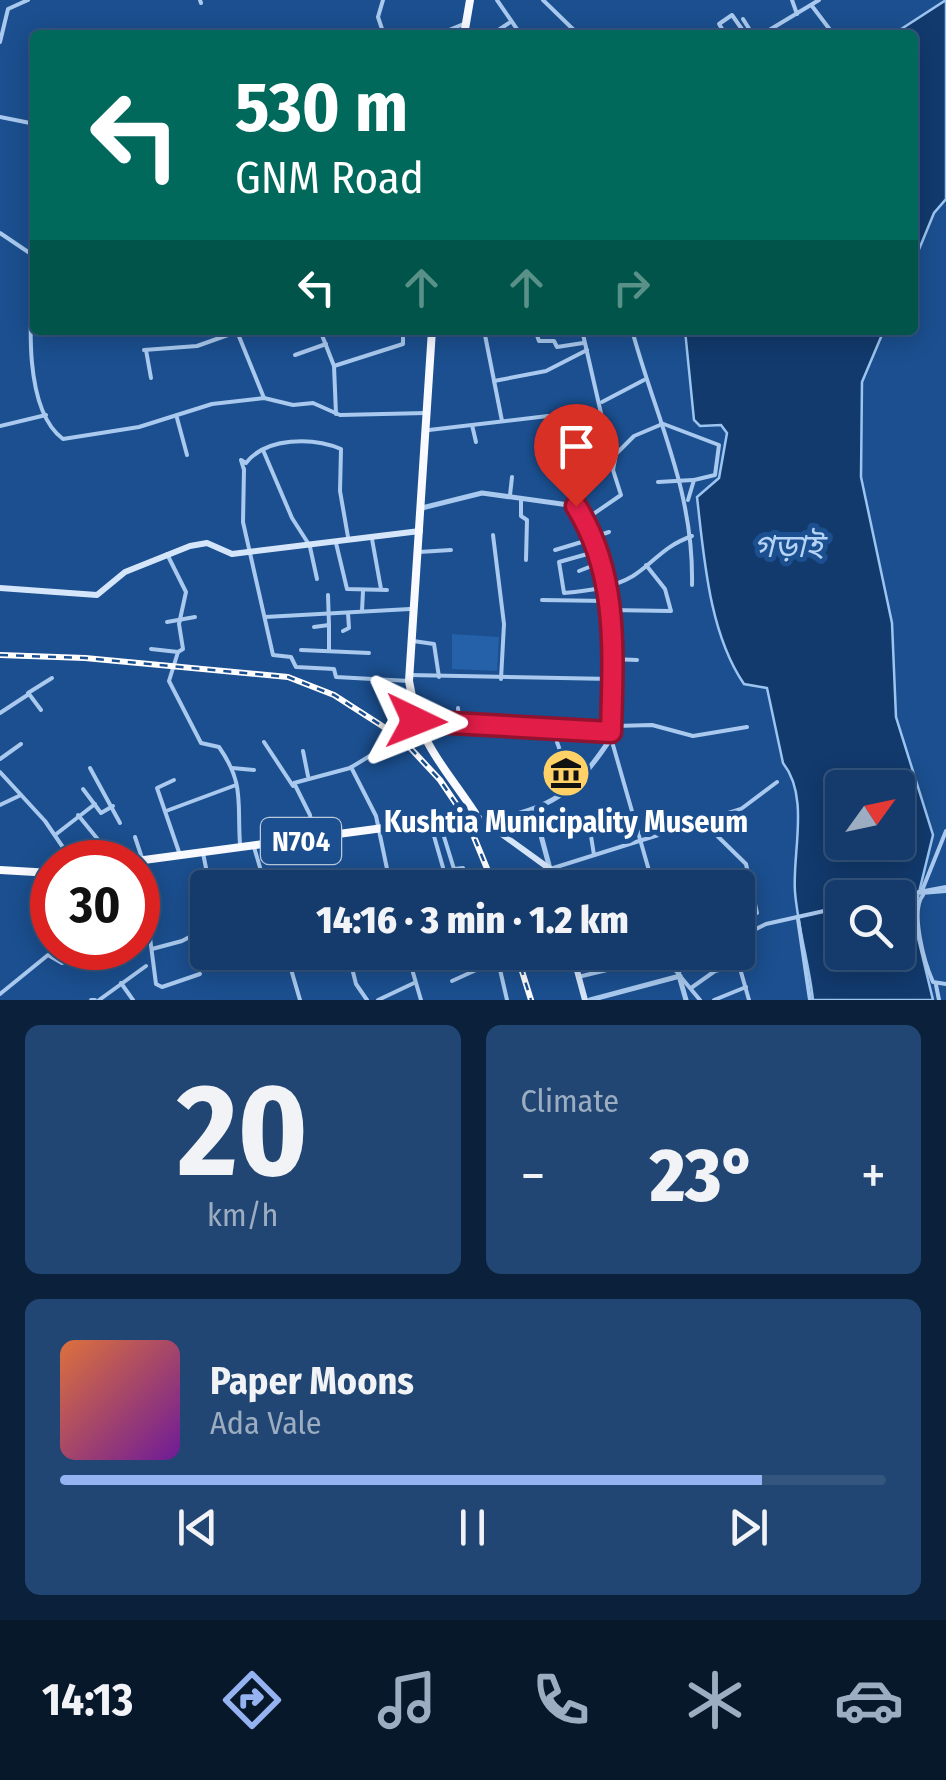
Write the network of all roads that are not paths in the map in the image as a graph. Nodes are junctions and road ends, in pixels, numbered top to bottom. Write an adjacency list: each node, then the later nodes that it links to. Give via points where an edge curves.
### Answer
1 (28, 0): 25 (street, via 8,9)
2 (383, 0): 13 (street)
3 (473, 0): 11 (highway); 16 (highway)
4 (497, 0): 12 (street)
5 (543, 0): 19 (street)
6 (792, 0): 9 (street)
7 (819, 0): 8 (street)
8 (812, 6): 9 (street); 24 (street)
9 (797, 14): 23 (street)
10 (744, 19): 22 (street)
11 (466, 22): 14 (street); 15 (highway)
12 (508, 23): 17 (street); 18 (street)
13 (382, 30)
14 (448, 30)
15 (465, 30)
16 (466, 30)
17 (498, 30)
18 (516, 30)
19 (574, 30)
20 (724, 30): 21 (street, via 720,23 731,15)
21 (742, 30)
22 (750, 30)
23 (770, 30)
24 (831, 30)
25 (0, 42)
26 (0, 117): 27 (street)
27 (30, 123)
28 (0, 233): 29 (street)
29 (30, 253)
30 (33, 335): 50 (street, via 32,365)
31 (229, 335): 45 (street, via 197,346 146,350)
32 (241, 335): 48 (street)
33 (322, 335): 41 (street)
34 (403, 335): 44 (street, via 402,344)
35 (430, 335): 55 (highway)
36 (485, 335): 47 (street)
37 (538, 335): 40 (street, via 557,347)
38 (583, 335): 40 (street)
39 (633, 335): 46 (street)
40 (585, 342): 42 (street)
41 (326, 344): 43 (street); 44 (street)
42 (587, 350): 47 (street, via 546,371); 49 (street)
43 (296, 356)
44 (334, 366): 51 (street)
45 (151, 378)
46 (644, 380): 49 (street); 56 (street)
47 (494, 382): 53 (street)
48 (264, 398): 51 (street, via 313,403); 52 (street, via 212,404)
49 (602, 402): 54 (street)
50 (46, 414): 52 (street, via 57,436 67,440); 58 (street)
51 (336, 414): 55 (street)
52 (176, 418): 63 (street)
53 (502, 421): 57 (street); 59 (street, via 548,416)
54 (602, 422): 59 (street); 62 (street)
55 (427, 423): 57 (street); 72 (highway); 74 (highway)
56 (661, 424): 62 (street); 65 (street); 66 (street, via 719,445 715,475)
57 (472, 425): 60 (street)
58 (0, 426)
59 (568, 430): 71 (street, via 566,488)
60 (476, 442)
61 (262, 450): 79 (street, via 298,440 341,449); 82 (street); 85 (street, via 242,460)
62 (616, 454): 73 (street, via 621,495)
63 (186, 456)
64 (512, 478): 68 (street)
65 (682, 480): 66 (street); 67 (street); 70 (street)
66 (694, 480): 70 (street)
67 (658, 482)
68 (510, 494): 69 (street); 72 (street, via 482,492)
69 (521, 498): 71 (street); 89 (street)
70 (687, 505): 77 (street)
71 (576, 506): 73 (street)
72 (422, 508): 74 (highway)
73 (586, 519): 81 (street)
74 (419, 530): 76 (main road); 87 (highway); 93 (highway)
75 (609, 532): 81 (street)
76 (371, 534): 79 (main road); 98 (street, via 384,590)
77 (692, 535): 91 (street); 95 (street)
78 (493, 536): 125 (street, via 504,624)
79 (348, 537): 80 (main road)
80 (334, 538): 82 (main road); 98 (street, via 346,588)
81 (594, 538): 84 (street); 86 (street)
82 (309, 543): 85 (main road); 94 (street)
83 (451, 550): 87 (street)
84 (554, 550)
85 (252, 551): 88 (main road, via 232,554 206,542); 108 (street)
86 (598, 551): 90 (street); 96 (street, via 559,562 561,590)
87 (418, 552): 93 (highway)
88 (167, 554): 97 (main road, via 125,572 96,595); 109 (street, via 186,592)
89 (526, 560)
90 (602, 562): 92 (street); 96 (street)
91 (646, 564): 96 (street); 103 (street, via 665,589 669,613)
92 (578, 570)
93 (415, 571): 102 (highway)
94 (317, 579)
95 (692, 585)
96 (608, 587): 101 (street)
97 (0, 588)
98 (363, 589): 104 (street)
99 (328, 595): 106 (street)
100 (542, 600): 101 (street)
101 (609, 601): 103 (street)
102 (413, 609): 104 (street); 114 (highway)
103 (610, 610): 120 (street)
104 (362, 611): 105 (street)
105 (348, 613): 106 (street); 113 (street, via 350,628)
106 (330, 615): 108 (street); 111 (street)
107 (195, 617): 109 (street)
108 (266, 617): 124 (street, via 273,655 290,657 292,666 334,669 336,678)
109 (180, 619): 110 (street); 118 (street)
110 (167, 622)
111 (329, 625): 112 (street); 117 (street)
112 (314, 627)
113 (342, 631)
114 (410, 641): 122 (street, via 434,644); 124 (highway)
115 (151, 649): 118 (street)
116 (302, 650): 117 (street)
117 (329, 651): 119 (street)
118 (178, 652): 142 (street, via 170,682 201,743 219,748)
119 (369, 653)
120 (612, 659): 121 (street); 126 (street)
121 (637, 660)
122 (439, 677): 124 (street); 125 (street)
123 (52, 678): 127 (street)
124 (409, 678): 131 (highway)
125 (501, 679): 126 (street)
126 (612, 679): 134 (street)
127 (29, 694): 129 (street); 130 (street)
128 (458, 708): 132 (street)
129 (41, 710)
130 (0, 713)
131 (416, 721): 132 (street); 160 (highway, via 435,760)
132 (459, 722): 134 (street)
133 (747, 727): 134 (street, via 693,736 617,724)
134 (611, 735): 151 (street); 174 (street)
135 (396, 740): 143 (street)
136 (264, 742): 150 (street)
137 (557, 742): 151 (street)
138 (21, 744): 140 (street)
139 (303, 751): 146 (street)
140 (0, 759)
141 (90, 768): 156 (street)
142 (232, 768): 144 (street); 149 (street)
143 (351, 768): 146 (street); 166 (street)
144 (254, 770)
145 (0, 772): 153 (street)
146 (308, 776): 150 (street)
147 (174, 780): 157 (street, via 156,788)
148 (776, 782): 161 (street, via 747,805)
149 (238, 784): 157 (street); 177 (street)
150 (293, 786): 173 (street, via 310,815)
151 (573, 787): 158 (street)
152 (83, 789): 154 (street)
153 (20, 796): 155 (street); 167 (street)
154 (95, 804): 156 (street, via 101,813); 159 (street)
155 (0, 805)
156 (113, 806): 162 (street)
157 (166, 811): 180 (street)
158 (535, 812): 160 (street); 190 (street)
159 (78, 815): 167 (street); 171 (street)
160 (478, 817): 163 (highway, N704); 190 (main road)
161 (702, 821): 174 (street); 192 (street)
162 (120, 823)
163 (443, 826): 164 (highway, N704); 164 (highway, N704); 188 (street); 189 (street, via 454,869)
164 (418, 828): 166 (highway, N704)
165 (946, 832): 195 (street)
166 (378, 833): 173 (highway, N704); 175 (highway, N704); 187 (street)
167 (55, 834): 170 (street)
168 (591, 836): 179 (street)
169 (135, 837): 172 (street)
170 (59, 840)
171 (98, 840)
172 (136, 840)
173 (313, 840): 175 (highway, N704)
174 (641, 842): 179 (street); 191 (street)
175 (288, 844): 176 (highway, N704)
176 (254, 848): 177 (highway, N704); 186 (street)
177 (235, 850): 178 (highway, N704)
178 (204, 854): 180 (highway, N704); 182 (highway, N704); 185 (street)
179 (594, 855): 190 (street)
180 (180, 856): 181 (highway, N704)
181 (160, 860)
182 (160, 860)
183 (0, 869): 184 (highway)
184 (30, 870)
185 (207, 870)
186 (261, 870)
187 (387, 870)
188 (446, 870)
189 (464, 870)
190 (550, 870)
191 (649, 870)
192 (748, 870)
193 (946, 889): 194 (street, bridge); 195 (street)
194 (915, 894)
195 (923, 895): 222 (street, via 921,933)
196 (755, 903): 198 (street)
197 (825, 911): 200 (street)
198 (757, 913)
199 (798, 919): 239 (street)
200 (755, 930)
201 (190, 936): 202 (street)
202 (160, 946)
203 (30, 970): 226 (street)
204 (140, 970): 220 (street)
205 (155, 970): 216 (street, via 158,986)
206 (291, 970): 229 (street)
207 (352, 970): 230 (street)
208 (411, 970): 221 (street)
209 (476, 970): 219 (street)
210 (500, 970): 233 (street)
211 (576, 970): 218 (main road)
212 (608, 970): 218 (street)
213 (674, 970): 217 (street)
214 (678, 970): 217 (street)
215 (685, 970): 217 (street)
216 (200, 974)
217 (679, 974): 225 (street); 234 (street); 235 (street)
218 (578, 977): 234 (main road)
219 (452, 981)
220 (121, 983): 227 (street); 228 (street)
221 (414, 983): 231 (street); 232 (street)
222 (935, 983): 223 (street); 240 (street)
223 (946, 984)
224 (746, 987): 225 (street, via 738,964); 237 (street); 238 (street)
225 (690, 988): 236 (street)
226 (0, 994)
227 (95, 1000)
228 (132, 1000)
229 (300, 1000)
230 (366, 1000)
231 (378, 1000)
232 (421, 1000)
233 (507, 1000)
234 (587, 1000)
235 (686, 1000)
236 (700, 1000)
237 (714, 1000)
238 (749, 1000)
239 (810, 1000)
240 (939, 1000)

